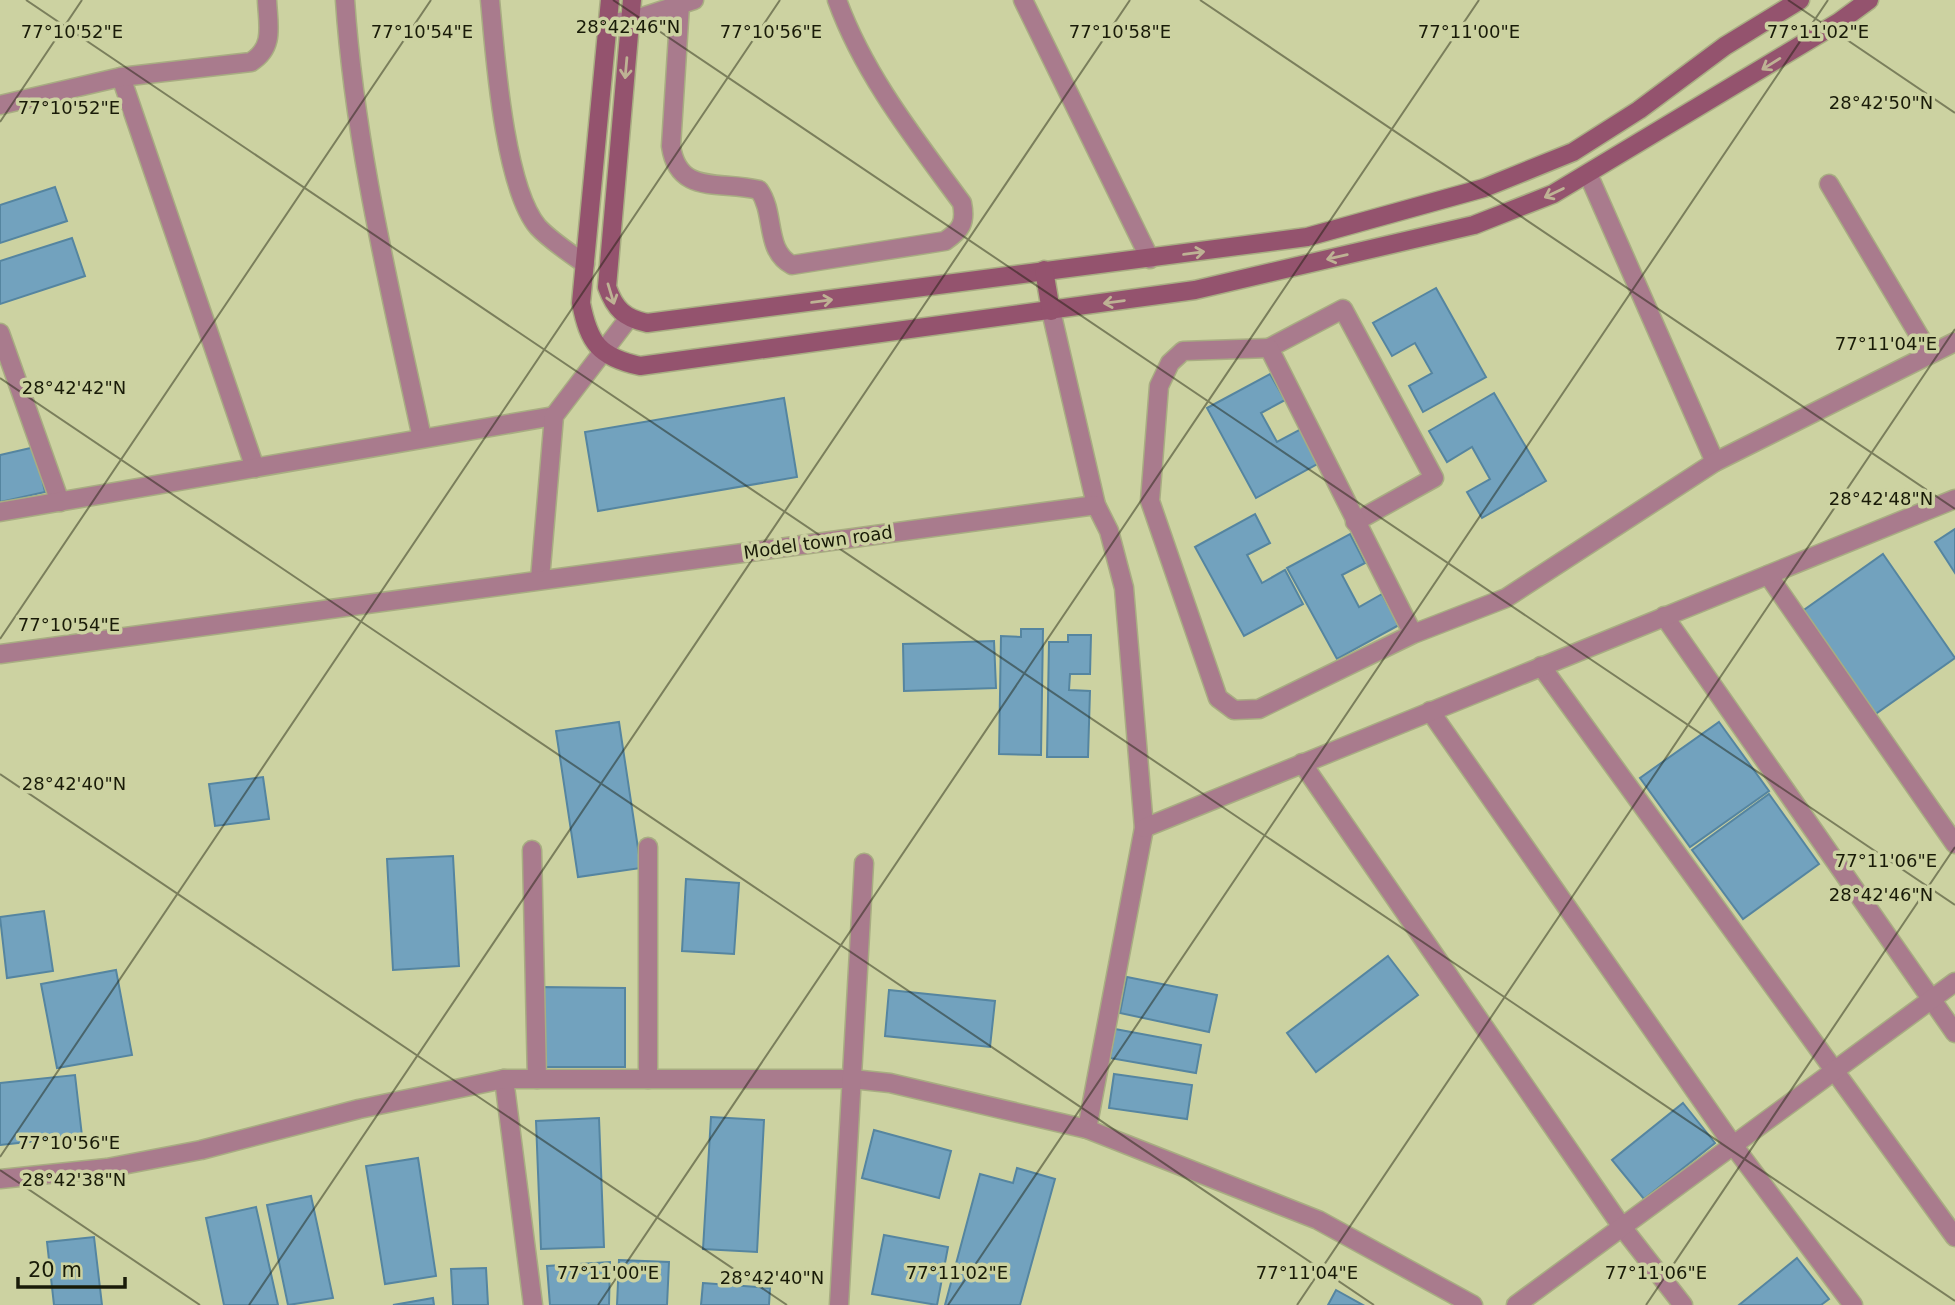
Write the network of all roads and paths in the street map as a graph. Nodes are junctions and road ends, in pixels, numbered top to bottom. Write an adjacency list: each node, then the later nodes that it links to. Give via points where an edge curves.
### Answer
1 (267, 0): 13 (street, via 269,42 263,55 251,62)
2 (345, 0): 28 (street, via 349,69 365,172)
3 (490, 0): 18 (street, via 498,86 519,187 538,226)
4 (610, 0): 12 (street)
5 (632, 0): 11 (street)
6 (837, 0): 10 (street, via 850,37 898,115 962,204 965,219 959,232 945,241 792,265 781,259 774,247 768,202 759,190 693,181 680,174 673,161)
7 (1023, 0): 17 (street)
8 (1800, 0): 17 (street, one-way to 8, via 1307,237 1484,188 1573,152 1725,46)
9 (1869, 0): 15 (street, one-way to 15)
10 (687, 2): 11 (street)
11 (630, 21): 12 (street); 21 (street, one-way to 21, via 607,287 613,303)
12 (608, 23): 18 (street)
13 (121, 77): 14 (street); 30 (street)
14 (1, 103)
15 (1588, 174): 20 (street, one-way to 20, via 1553,194 1474,225 1195,290); 29 (street)
16 (1829, 184): 26 (street)
17 (1150, 259): 19 (street)
18 (585, 264): 25 (street, via 581,303 586,328)
19 (1044, 270): 20 (street); 21 (street, one-way to 19, via 670,321)
20 (1051, 311): 25 (street, via 640,366 617,361); 33 (street)
21 (628, 319): 25 (street)
22 (0, 333): 32 (street)
23 (1955, 342): 26 (street)
24 (1269, 348): 35 (street); 35 (street, via 1343,309 1434,478); 39 (street, via 1183,351 1170,363 1159,386 1150,501 1218,698 1234,710 1259,709)
25 (603, 351): 27 (street)
26 (1930, 354): 29 (street)
27 (554, 416): 28 (street); 37 (street)
28 (422, 438): 30 (street)
29 (1715, 462): 39 (street, via 1506,598)
30 (255, 468): 32 (street)
31 (1955, 499): 36 (street)
32 (60, 502): 34 (street)
33 (1096, 505): 37 (street, Model town road); 44 (street, via 1109,531 1124,588)
34 (0, 512)
35 (1354, 522): 39 (street)
36 (1768, 575): 38 (street); 45 (street)
37 (540, 579): 40 (street, Model town road)
38 (1664, 616): 41 (street); 50 (street)
39 (1413, 634)
40 (0, 654)
41 (1541, 666): 42 (street); 52 (street)
42 (1430, 711): 43 (street); 58 (street)
43 (1302, 764): 44 (street); 60 (street)
44 (1144, 828): 57 (street)
45 (1955, 844)
46 (648, 846): 55 (street)
47 (532, 850): 54 (street)
48 (864, 863): 56 (street)
49 (1955, 982): 50 (street)
50 (1931, 1000): 51 (street); 52 (street)
51 (1955, 1033)
52 (1834, 1071): 58 (street); 61 (street)
53 (504, 1079): 54 (street); 59 (street, via 359,1109 201,1150 107,1168); 62 (street)
54 (537, 1079): 55 (street)
55 (648, 1079): 56 (street)
56 (852, 1079): 57 (street, via 890,1083); 63 (street)
57 (1087, 1129): 64 (street, via 1318,1220)
58 (1733, 1145): 60 (street); 67 (street)
59 (0, 1179)
60 (1622, 1227): 65 (street); 66 (street)
61 (1955, 1237)
62 (533, 1305)
63 (839, 1305)
64 (1473, 1305)
65 (1516, 1305)
66 (1683, 1305)
67 (1853, 1305)

